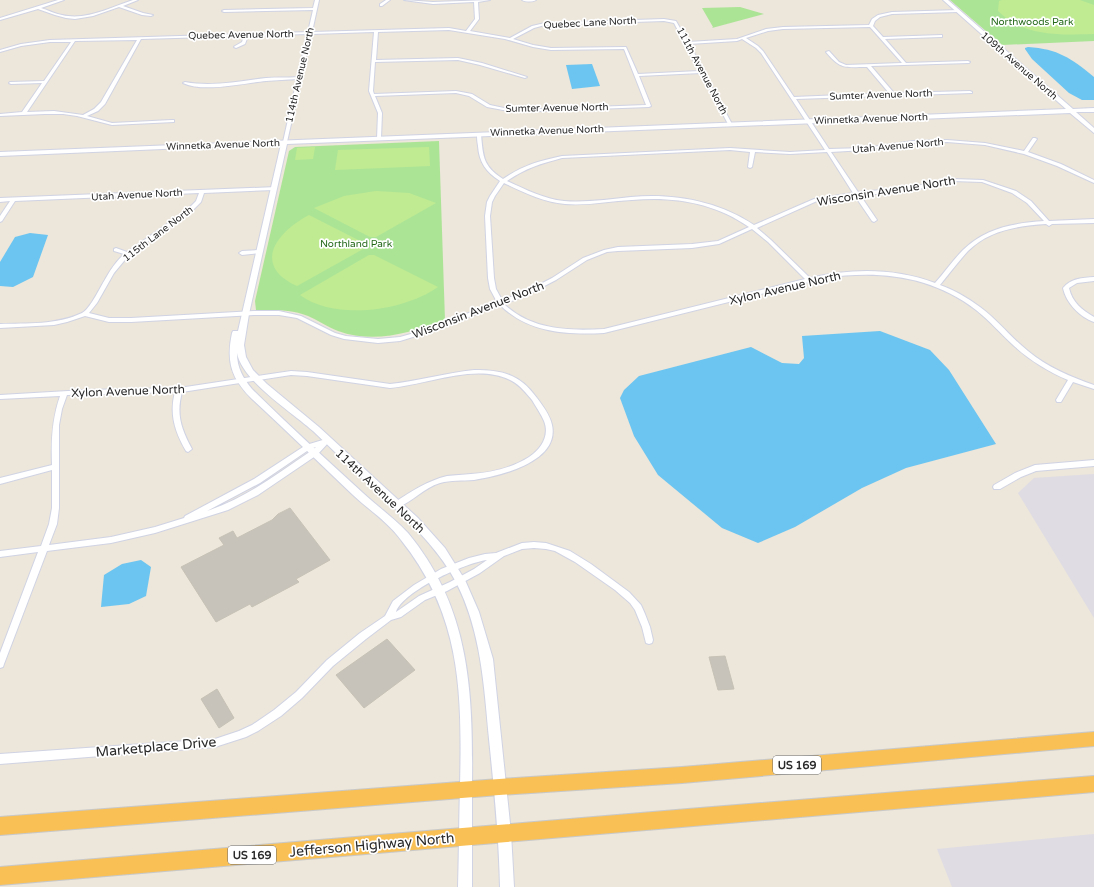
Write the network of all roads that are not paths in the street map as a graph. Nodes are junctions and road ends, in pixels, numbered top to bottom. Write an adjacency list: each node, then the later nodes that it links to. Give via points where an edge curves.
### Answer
1 (62, 0): 13 (street)
2 (136, 0): 12 (street)
3 (317, 0): 14 (street, 114th Avenue North)
4 (388, 0): 11 (street)
5 (406, 0): 10 (street, via 426,3)
6 (488, 0): 10 (street)
7 (524, 0): 8 (street)
8 (534, 0)
9 (945, 0): 16 (street, 109th Avenue North)
10 (476, 2): 22 (street, via 477,19)
11 (381, 5)
12 (118, 6): 13 (street, via 92,15 72,17); 17 (street)
13 (39, 8): 18 (street)
14 (315, 9): 15 (street); 24 (street, 114th Avenue North)
15 (224, 11)
16 (958, 11): 20 (street, via 885,14 872,20); 51 (street, 109th Avenue North)
17 (150, 15)
18 (0, 19)
19 (672, 21): 28 (street, Quebec Lane North, via 545,24 533,27); 31 (street, 111th Avenue North, via 677,24)
20 (871, 26): 27 (street); 29 (street, via 783,28 767,30)
21 (376, 32): 22 (street, Quebec Avenue North, via 444,29); 24 (street, Quebec Avenue North); 35 (street)
22 (467, 32): 28 (street, Quebec Avenue North)
23 (247, 34): 24 (street, Quebec Avenue North); 26 (street, Quebec Avenue North); 32 (street, via 244,43)
24 (309, 34): 42 (street, 114th Avenue North)
25 (941, 36): 27 (street)
26 (140, 38): 30 (street, Quebec Avenue North); 54 (street, via 103,102 96,110)
27 (881, 38): 37 (street)
28 (511, 39): 40 (street, Quebec Avenue North, via 551,49 625,48)
29 (744, 39): 31 (street); 49 (street, via 762,52)
30 (74, 40): 33 (street, Quebec Avenue North, via 31,43); 43 (street)
31 (687, 43): 39 (street, 111th Avenue North)
32 (236, 47)
33 (0, 51)
34 (828, 52): 38 (street, via 841,65)
35 (374, 61): 41 (street, via 458,59); 48 (street)
36 (968, 62): 37 (street)
37 (906, 64): 38 (street)
38 (868, 65): 47 (street)
39 (703, 72): 40 (street); 57 (street, 111th Avenue North)
40 (636, 75): 48 (street, Sumter Avenue North, via 649,106 514,111 489,106 470,95 456,92)
41 (525, 77)
42 (299, 78): 45 (street, via 234,84); 62 (street, 114th Avenue North)
43 (45, 82): 44 (street); 52 (street)
44 (11, 84)
45 (185, 84)
46 (970, 92): 47 (street, Sumter Avenue North)
47 (893, 94): 49 (street, Sumter Avenue North)
48 (372, 95): 60 (street, via 379,106)
49 (792, 98): 56 (street)
50 (1094, 110): 51 (street, Winnetka Avenue North)
51 (1071, 111): 56 (street, Winnetka Avenue North); 58 (street, 109th Avenue North)
52 (23, 114): 53 (street); 54 (street, via 65,113)
53 (0, 115)
54 (84, 116): 55 (street, via 94,121 112,124)
55 (172, 121)
56 (808, 121): 57 (street, Winnetka Avenue North); 64 (street)
57 (730, 124): 59 (street, Winnetka Avenue North)
58 (1094, 131)
59 (479, 134): 60 (street, Winnetka Avenue North); 68 (street, via 483,162 487,169)
60 (379, 138): 62 (street, Winnetka Avenue North)
61 (1035, 138): 65 (street)
62 (285, 142): 66 (street, Winnetka Avenue North); 70 (street, 114th Avenue North)
63 (753, 151): 64 (street, Utah Avenue North); 67 (street); 68 (street, Utah Avenue North, via 570,156 527,167)
64 (828, 151): 65 (street, Utah Avenue North, via 947,141 985,144); 72 (street)
65 (1025, 153): 69 (street, Utah Avenue North, via 1060,165)
66 (0, 154)
67 (750, 167)
68 (503, 181): 79 (street, via 534,195 563,202 646,197 692,202 720,210); 87 (street, via 490,197 487,210 492,283)
69 (1094, 182)
70 (274, 188): 71 (street, Utah Avenue North); 81 (street, 114th Avenue North)
71 (202, 192): 74 (street, Utah Avenue North); 83 (street, 115th Lane North, via 198,202 189,211)
72 (857, 194): 76 (street); 78 (street, Wisconsin Avenue North, via 906,190 953,180 983,181 1004,187 1022,197); 79 (street, Wisconsin Avenue North, via 816,200)
73 (0, 200): 74 (street, Utah Avenue North)
74 (13, 200): 75 (street)
75 (0, 220)
76 (874, 220)
77 (1094, 221): 78 (street)
78 (1049, 224): 86 (street, via 1016,226 988,234 968,249)
79 (753, 227): 85 (street); 87 (street, Wisconsin Avenue North, via 719,242 705,245 618,249 595,254 541,286)
80 (116, 250): 83 (street)
81 (259, 252): 82 (street); 89 (street, 114th Avenue North)
82 (242, 253)
83 (129, 254): 88 (street, 115th Lane North, via 111,272 96,302)
84 (1094, 279): 90 (street, via 1070,283 1066,293 1077,307)
85 (808, 280): 86 (street, Xylon Avenue North, via 840,273 876,273); 87 (street, Xylon Avenue North, via 604,331 571,332 538,326 516,316)
86 (936, 286): 93 (street, Xylon Avenue North, via 978,309 1027,354)
87 (501, 303): 89 (street, Wisconsin Avenue North, via 420,333 385,340 358,340 338,336 291,315)
88 (85, 314): 89 (street, Wisconsin Avenue North, via 104,319 126,320); 91 (street, via 54,323)
89 (245, 314): 92 (street, 114th Avenue North, via 241,352 244,362); 94 (street, 114th Avenue North, via 238,324 233,348 233,362)
90 (1094, 320)
91 (0, 326)
92 (255, 378): 94 (street, Xylon Avenue North); 100 (street, 114th Avenue North); 107 (street, Xylon Avenue North, via 298,373 390,386 483,371 504,375 523,385 549,422 547,442 539,453 517,465 496,472 439,481)
93 (1072, 379): 95 (street, Xylon Avenue North); 99 (street)
94 (241, 380): 96 (street, Xylon Avenue North); 102 (street, 114th Avenue North, via 252,394)
95 (1094, 387)
96 (179, 390): 97 (street, Xylon Avenue North); 101 (street, via 175,409 176,423)
97 (64, 393): 98 (street, Xylon Avenue North); 104 (street, via 55,424)
98 (0, 397)
99 (1060, 400)
100 (327, 441): 102 (street); 107 (street, 114th Avenue North)
101 (188, 449)
102 (311, 450): 108 (street, via 255,493 225,508 155,530 111,540); 112 (street, 114th Avenue North, via 404,535)
103 (1094, 463): 106 (street, via 1035,468)
104 (55, 467): 105 (street); 108 (street, via 56,512)
105 (0, 481)
106 (997, 487)
107 (398, 504): 111 (street, 114th Avenue North, via 433,541)
108 (44, 550): 109 (street); 117 (street)
109 (0, 554)
110 (496, 556): 111 (street, Marketplace Drive, via 487,556); 113 (street, Marketplace Drive, via 491,562); 116 (street, via 528,545 552,546 569,553 637,605 646,624)
111 (453, 568): 112 (street, Marketplace Drive); 113 (street, 114th Avenue North)
112 (434, 578): 114 (street, 114th Avenue North); 115 (street, Marketplace Drive, via 395,604)
113 (460, 580): 114 (street, Marketplace Drive); 121 (street, 114th Avenue North, via 474,612 487,659)
114 (440, 591): 115 (street, Marketplace Drive, via 423,597 397,616); 122 (street, 114th Avenue North, via 451,617 463,668 466,703)
115 (389, 617): 119 (street, Marketplace Drive, via 329,664 278,713 243,735 215,743)
116 (649, 640)
117 (0, 664)
118 (1094, 739): 121 (highway, US 169, via 682,775)
119 (0, 759)
120 (1094, 784): 124 (highway, US 169)
121 (499, 787): 122 (highway, US 169); 124 (street, 114th Avenue North)
122 (466, 790): 123 (highway, US 169); 125 (street, 114th Avenue North)
123 (0, 826)
124 (505, 833): 125 (highway, Jefferson Highway North / US 169); 128 (street, 114th Avenue North)
125 (466, 837): 126 (highway, Jefferson Highway North / US 169); 127 (street, 114th Avenue North)
126 (0, 876)
127 (465, 887)
128 (507, 887)

